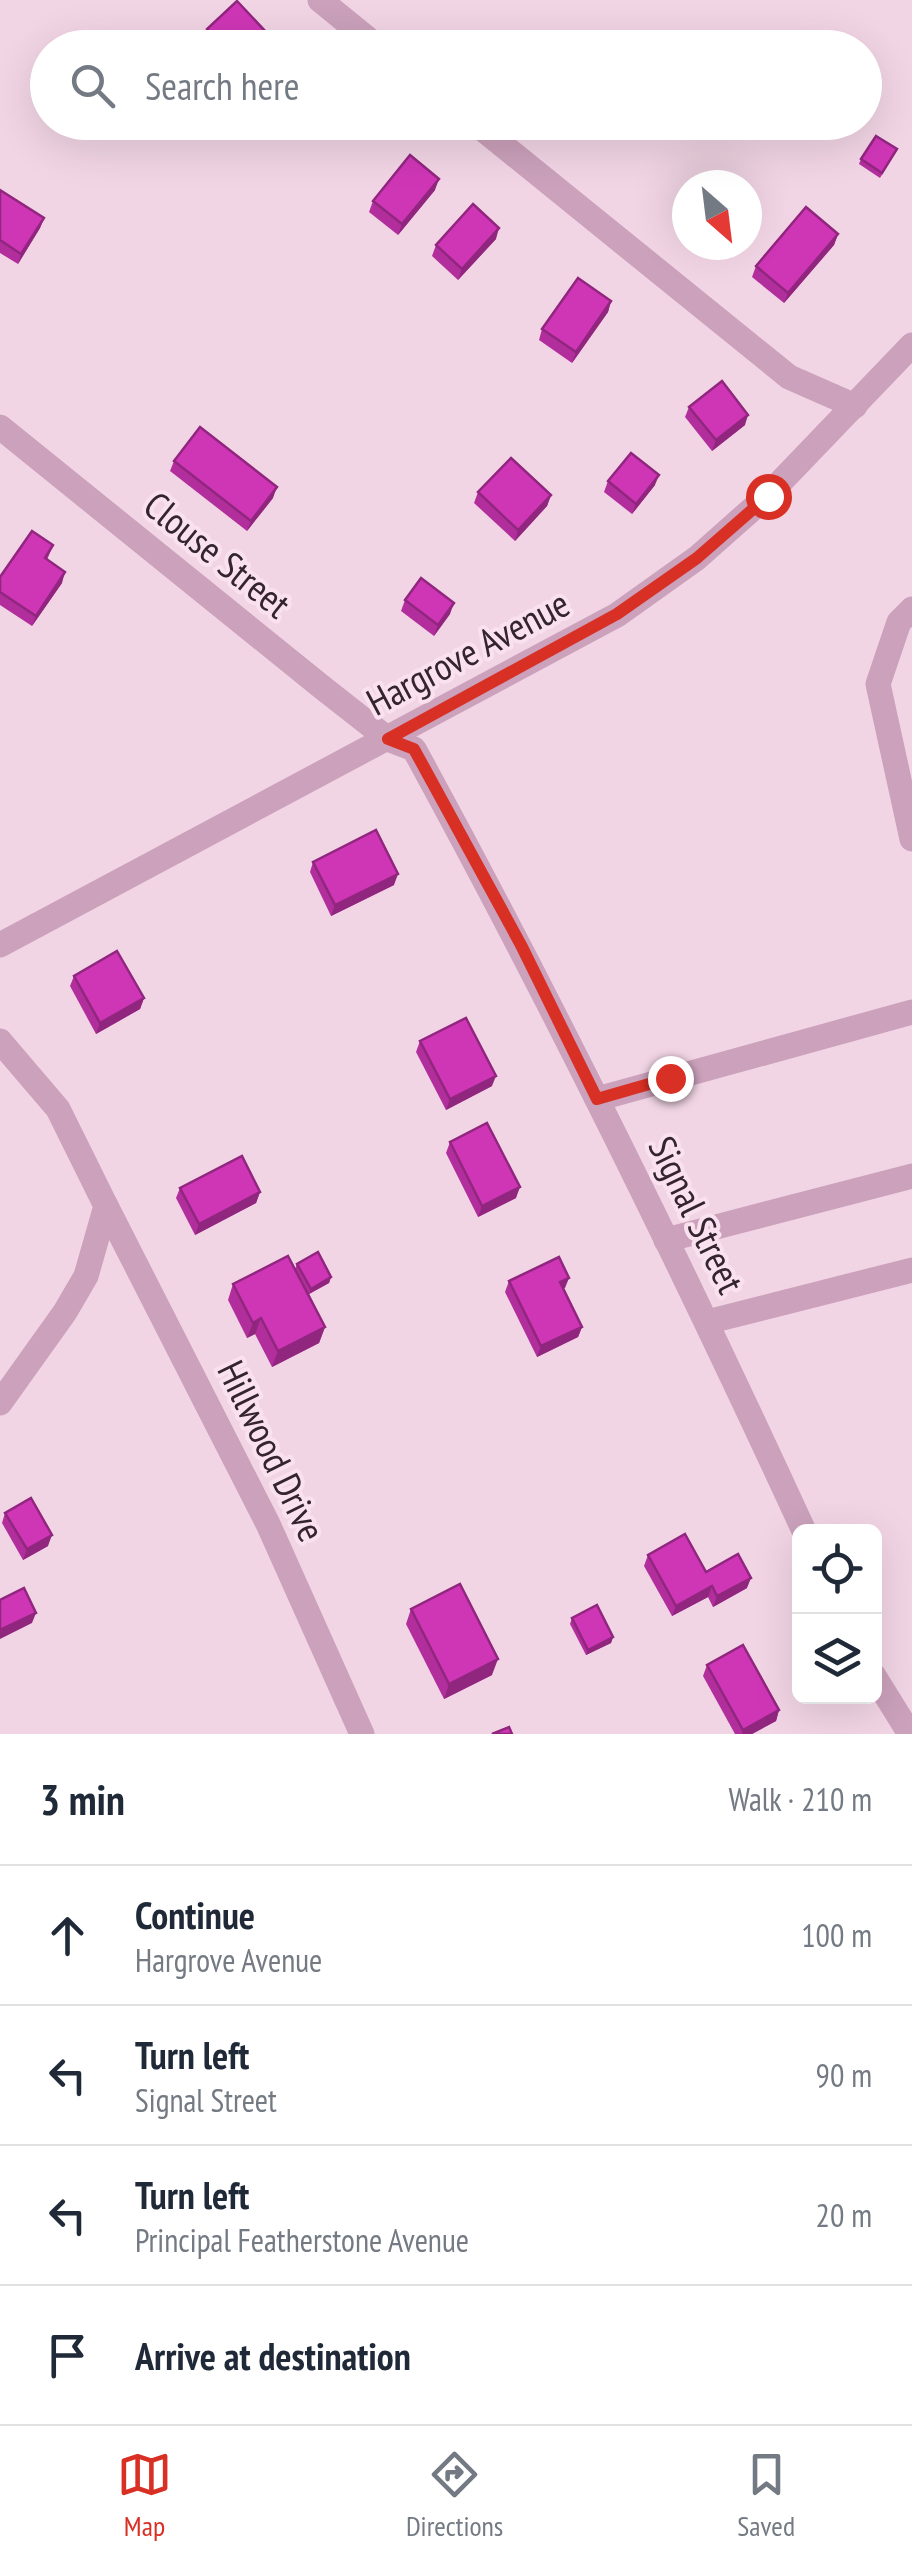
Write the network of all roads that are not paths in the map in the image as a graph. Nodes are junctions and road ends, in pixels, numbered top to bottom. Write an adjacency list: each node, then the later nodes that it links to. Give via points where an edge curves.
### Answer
1 (320, 0): 2 (street)
2 (357, 30)
3 (496, 140): 5 (street, via 789,376)
4 (912, 345): 5 (street, Hargrove Avenue)
5 (855, 406): 8 (street, Hargrove Avenue, via 697,558 617,614)
6 (0, 427): 8 (street, Clouse Street)
7 (912, 609): 9 (street, via 899,622 878,684)
8 (388, 739): 10 (street, Hargrove Avenue); 13 (street, Signal Street, via 414,749)
9 (912, 839)
10 (0, 945)
11 (912, 1012): 13 (street)
12 (0, 1041): 15 (street, Hillwood Drive, via 58,1109)
13 (597, 1099): 16 (street, Signal Street)
14 (912, 1176): 16 (street)
15 (106, 1206): 19 (street, via 86,1276); 22 (street, Hillwood Drive, via 268,1524)
16 (666, 1240): 18 (street, Signal Street)
17 (912, 1270): 18 (street)
18 (707, 1322): 20 (street, Signal Street)
19 (0, 1402)
20 (800, 1524)
21 (882, 1689): 23 (street)
22 (362, 1734)
23 (910, 1734)

